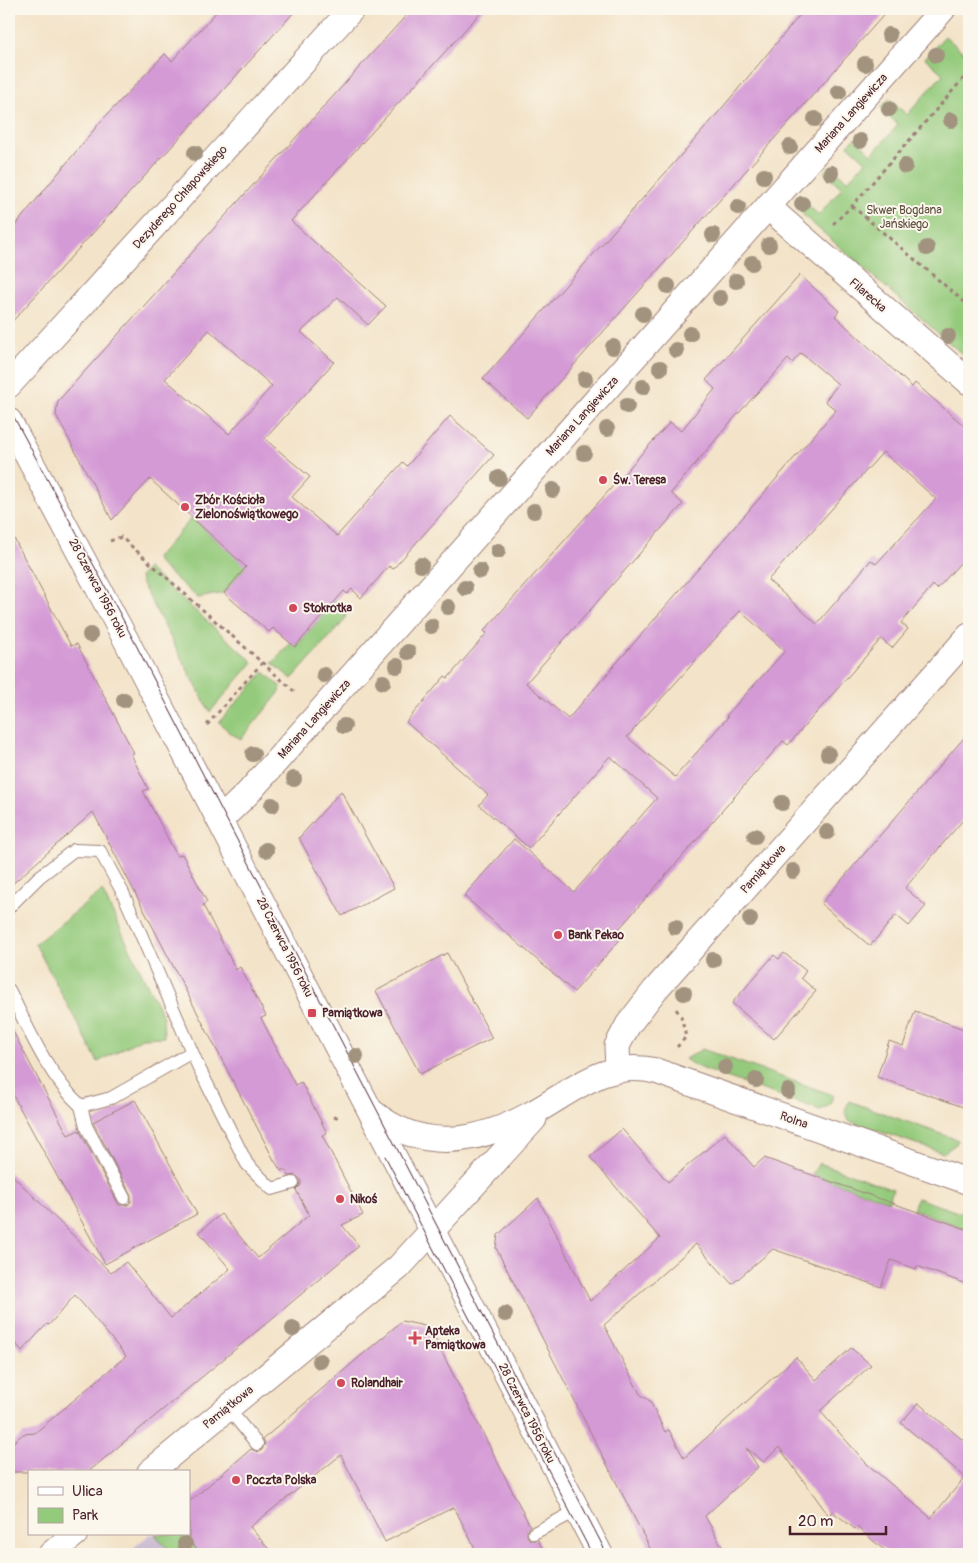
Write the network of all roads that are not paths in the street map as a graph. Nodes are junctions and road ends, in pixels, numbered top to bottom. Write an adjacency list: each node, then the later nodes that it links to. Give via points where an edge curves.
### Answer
1 (352, 9): 5 (street, Dezyderego Chłapowskiego)
2 (943, 9): 3 (street, Mariana Langiewicza)
3 (768, 207): 4 (street, Filarecka); 8 (street, Mariana Langiewicza, via 248,793)
4 (969, 382)
5 (9, 385)
6 (9, 421): 8 (street, 28 Czerwca 1956 roku)
7 (969, 636): 12 (street, Pamiątkowa, via 655,990 628,1025 617,1046)
8 (220, 820): 15 (street, 28 Czerwca 1956 roku)
9 (9, 907): 11 (lane, via 39,877 74,850 100,851 123,893)
10 (9, 990): 14 (lane, via 64,1091)
11 (192, 1052): 14 (lane, via 111,1098); 17 (lane, via 247,1164 272,1189)
12 (618, 1069): 13 (street, Pamiątkowa, via 587,1080); 16 (street, Rolna, via 640,1067 656,1071)
13 (565, 1093): 15 (street, Pamiątkowa, via 487,1134 463,1139 437,1140 413,1136 396,1129); 19 (street, Pamiątkowa, via 533,1120)
14 (81, 1106): 18 (lane, via 86,1126)
15 (370, 1110): 19 (street, 28 Czerwca 1956 roku)
16 (969, 1182)
17 (293, 1183)
18 (124, 1198)
19 (432, 1230): 20 (street, Pamiątkowa, via 398,1267); 23 (street, 28 Czerwca 1956 roku)
20 (227, 1407): 21 (lane); 22 (street, Pamiątkowa)
21 (258, 1444)
22 (152, 1470)
23 (578, 1510): 24 (lane); 27 (street, 28 Czerwca 1956 roku)
24 (534, 1533)
25 (73, 1536): 26 (street)
26 (51, 1554)
27 (600, 1554)

